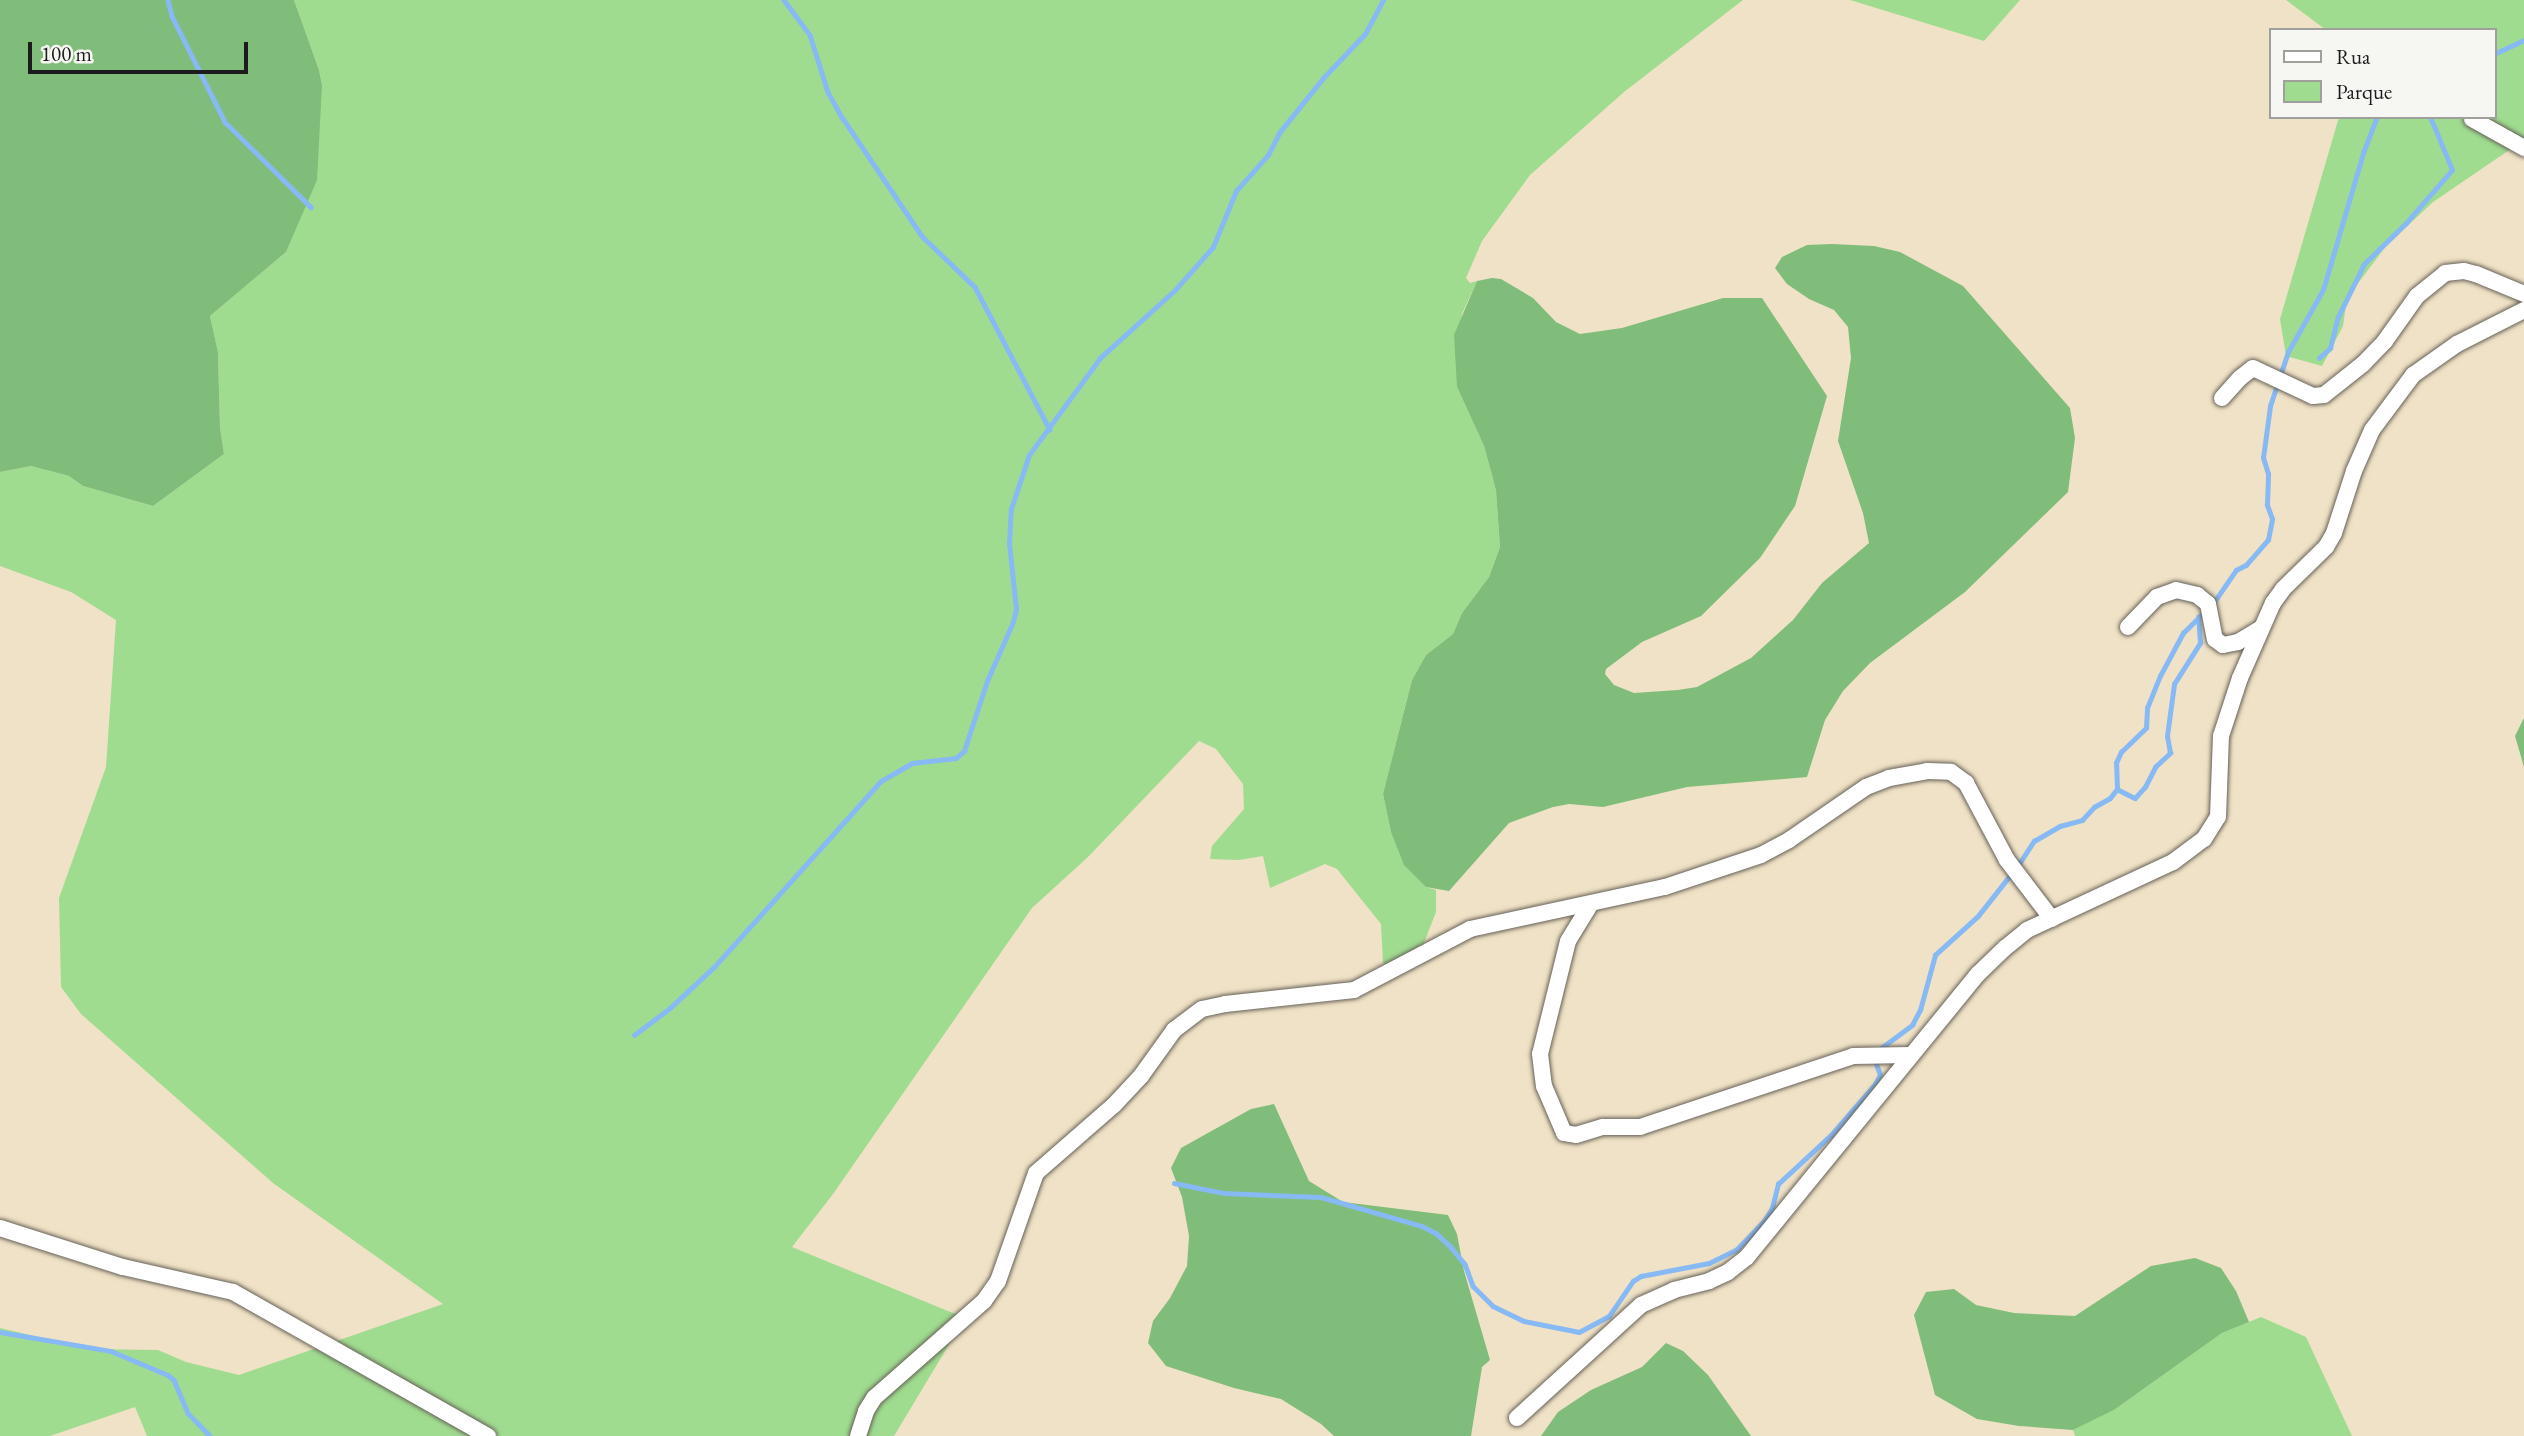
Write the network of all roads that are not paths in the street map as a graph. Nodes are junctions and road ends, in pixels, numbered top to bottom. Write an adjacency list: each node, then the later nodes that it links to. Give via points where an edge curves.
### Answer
1 (2472, 119): 2 (street)
2 (2524, 148)
3 (2524, 295): 5 (street, via 2476,274 2445,273 2422,291 2363,364 2324,395 2313,396 2253,368)
4 (2524, 310): 7 (street, via 2457,344 2398,391 2363,448 2326,547 2283,589)
5 (2222, 398)
6 (2128, 627): 7 (street, via 2157,597 2176,590 2197,595 2208,604 2213,635 2223,645)
7 (2260, 629): 9 (street, via 2225,716 2220,747 2221,800 2214,827 2173,862)
8 (1590, 905): 9 (street, via 1665,887 1760,855 1866,787 1889,778 1942,770 1966,783 2007,860); 10 (street, via 1567,941 1540,1054 1544,1086 1564,1133 1576,1135 1603,1126 1640,1127 1853,1056); 14 (street, via 1469,929 1354,990 1225,1004 1202,1009 1185,1020 1129,1089 1036,1172 998,1281 984,1301 874,1398)
9 (2052, 919): 10 (street, via 2027,930 1987,965)
10 (1912, 1055): 12 (street, via 1747,1257 1709,1281 1641,1305)
11 (0, 1228): 13 (street, via 123,1267 233,1292)
12 (1517, 1418)
13 (488, 1436)
14 (858, 1436)

